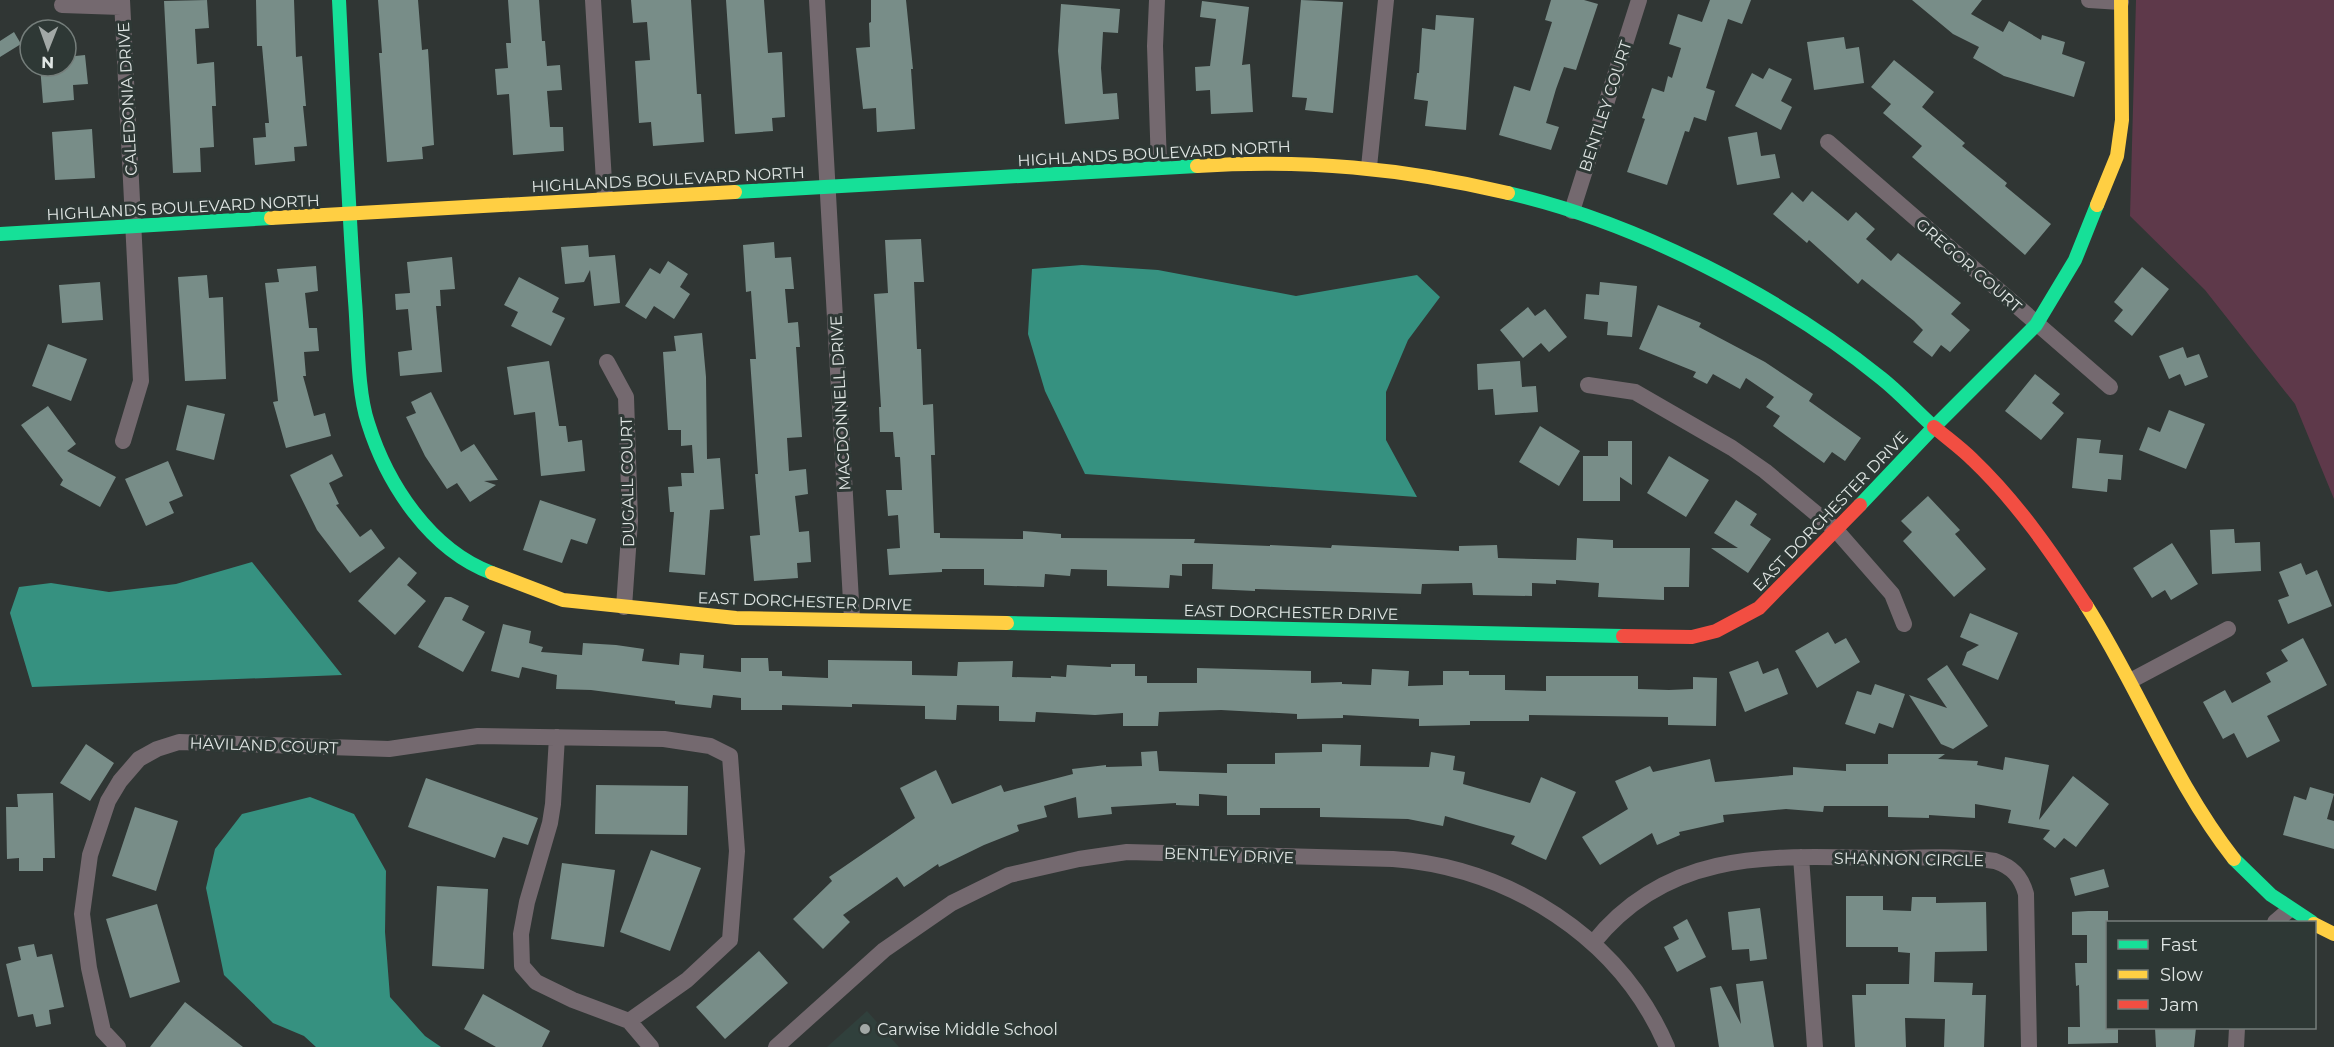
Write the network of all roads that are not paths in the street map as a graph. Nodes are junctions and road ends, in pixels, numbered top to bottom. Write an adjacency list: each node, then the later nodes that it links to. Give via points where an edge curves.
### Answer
1 (339, 0): 17 (street, EAST DORCHESTER DRIVE)
2 (593, 0): 15 (street)
3 (817, 0): 14 (street, MACDONNELL DRIVE)
4 (1157, 0): 12 (street)
5 (1386, 0): 13 (street)
6 (1639, 0): 16 (street, BENTLEY COURT)
7 (2090, 0): 8 (street)
8 (2121, 1): 20 (street, EAST DORCHESTER DRIVE, via 2122,120 2116,156 2075,260)
9 (122, 3): 10 (street, CALEDONIA DRIVE); 18 (street, CALEDONIA DRIVE)
10 (62, 5)
11 (1828, 142): 20 (street, GREGOR COURT)
12 (1159, 166): 13 (street, HIGHLANDS BOULEVARD NORTH, via 1259,162); 14 (street, HIGHLANDS BOULEVARD NORTH)
13 (1369, 167): 16 (street, HIGHLANDS BOULEVARD NORTH, via 1445,178)
14 (828, 187): 15 (street, HIGHLANDS BOULEVARD NORTH); 28 (street, MACDONNELL DRIVE)
15 (605, 198): 17 (street, HIGHLANDS BOULEVARD NORTH)
16 (1572, 211): 24 (street, HIGHLANDS BOULEVARD NORTH, via 1641,237 1749,290 1878,375)
17 (349, 214): 18 (street, HIGHLANDS BOULEVARD NORTH); 27 (street, EAST DORCHESTER DRIVE, via 361,378 368,421 398,489 419,518 449,548 484,570 563,600)
18 (134, 226): 19 (street, HIGHLANDS BOULEVARD NORTH); 25 (street, CALEDONIA DRIVE, via 141,381)
19 (0, 234)
20 (2036, 325): 23 (street, GREGOR COURT); 24 (street, EAST DORCHESTER DRIVE)
21 (607, 362): 27 (street, DUGALL COURT, via 626,397 630,521)
22 (1588, 385): 26 (street, via 1635,392 1732,448)
23 (2110, 387)
24 (1934, 427): 26 (street, EAST DORCHESTER DRIVE); 31 (street, HIGHLANDS BOULEVARD NORTH, via 1976,463 2020,514 2063,570)
25 (123, 441)
26 (1836, 531): 28 (street, EAST DORCHESTER DRIVE, via 1759,608 1716,631 1692,637); 29 (street, via 1892,594)
27 (624, 607): 28 (street, EAST DORCHESTER DRIVE, via 736,618)
28 (852, 619)
29 (1904, 624)
30 (2228, 629): 31 (street)
31 (2132, 680): 34 (street, HIGHLANDS BOULEVARD NORTH, via 2203,822 2255,882)
32 (558, 737): 40 (street, via 550,823 521,934 522,966 536,982); 40 (street, HAVILAND COURT, via 664,739 710,746 730,756 738,851 730,940 687,980); 42 (street, HAVILAND COURT, via 478,736 389,749 178,742 139,759 108,801 90,855 82,914 103,1031)
33 (1801, 857): 39 (street, SHANNON CIRCLE, via 1749,859 1689,875 1636,902); 46 (street); 47 (street, SHANNON CIRCLE, via 1986,859 2011,868 2023,883 2027,900)
34 (2289, 910): 35 (street); 36 (street, HIGHLANDS BOULEVARD NORTH)
35 (2276, 921)
36 (2309, 921)
37 (2316, 925): 38 (street, HIGHLANDS BOULEVARD NORTH)
38 (2334, 934)
39 (1593, 943): 44 (street, BENTLEY DRIVE, via 1572,925 1516,891 1473,873 1433,864 1128,852 1009,875 952,903 884,950); 45 (street, BENTLEY DRIVE, via 1635,990)
40 (629, 1021): 43 (street)
41 (2237, 1029): 48 (street)
42 (118, 1047)
43 (651, 1047)
44 (776, 1047)
45 (1667, 1047)
46 (1815, 1047)
47 (2029, 1047)
48 (2236, 1047)

